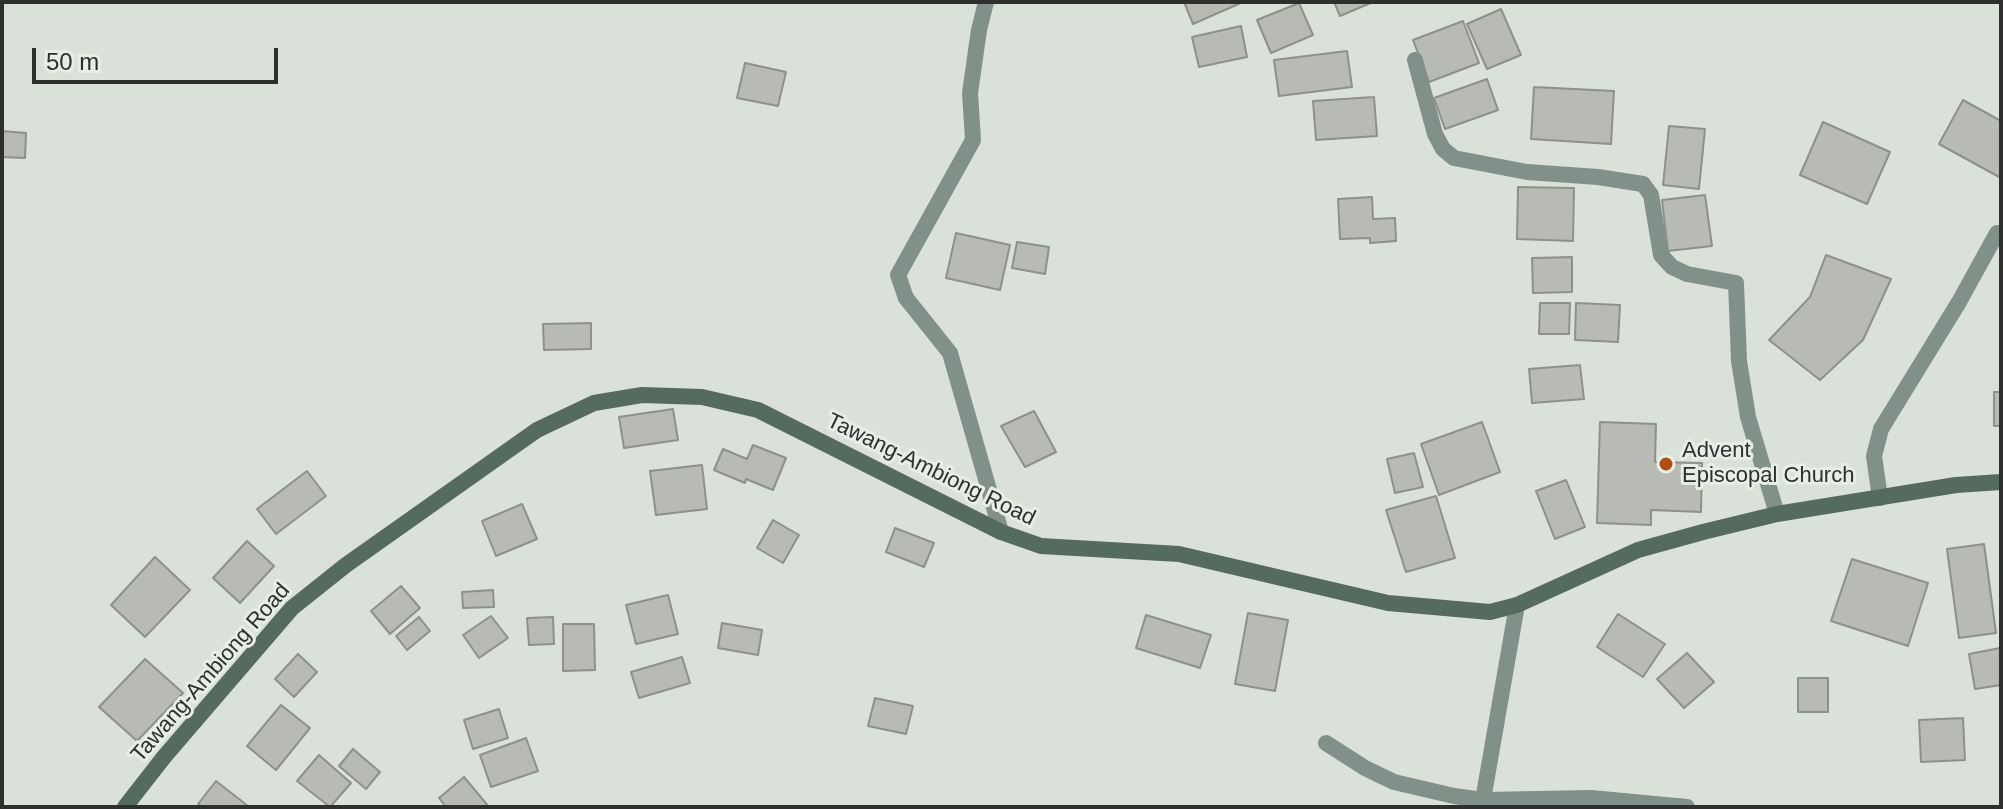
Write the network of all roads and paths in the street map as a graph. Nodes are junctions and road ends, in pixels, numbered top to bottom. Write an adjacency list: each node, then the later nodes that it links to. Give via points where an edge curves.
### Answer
1 (986, 2): 7 (street, via 970,93 973,140 898,275 906,298 950,353)
2 (1415, 60): 6 (street, via 1435,134 1454,158 1643,184 1651,195 1661,255 1672,267 1736,283 1748,417)
3 (1997, 233): 5 (street, via 1881,429 1874,456)
4 (2001, 482): 5 (main road, Tawang-Ambiong Road)
5 (1880, 498): 6 (main road, Tawang-Ambiong Road)
6 (1777, 514): 8 (main road, Tawang-Ambiong Road, via 1638,550)
7 (1001, 532): 8 (main road, Tawang-Ambiong Road, via 1041,546 1179,554 1388,603 1490,612); 11 (main road, Tawang-Ambiong Road, via 758,410 702,397 642,395 594,403 537,430 292,608)
8 (1517, 605): 10 (street)
9 (1326, 743): 10 (street, via 1394,782)
10 (1483, 800): 12 (street, via 1591,798)
11 (125, 807)
12 (1687, 807)

